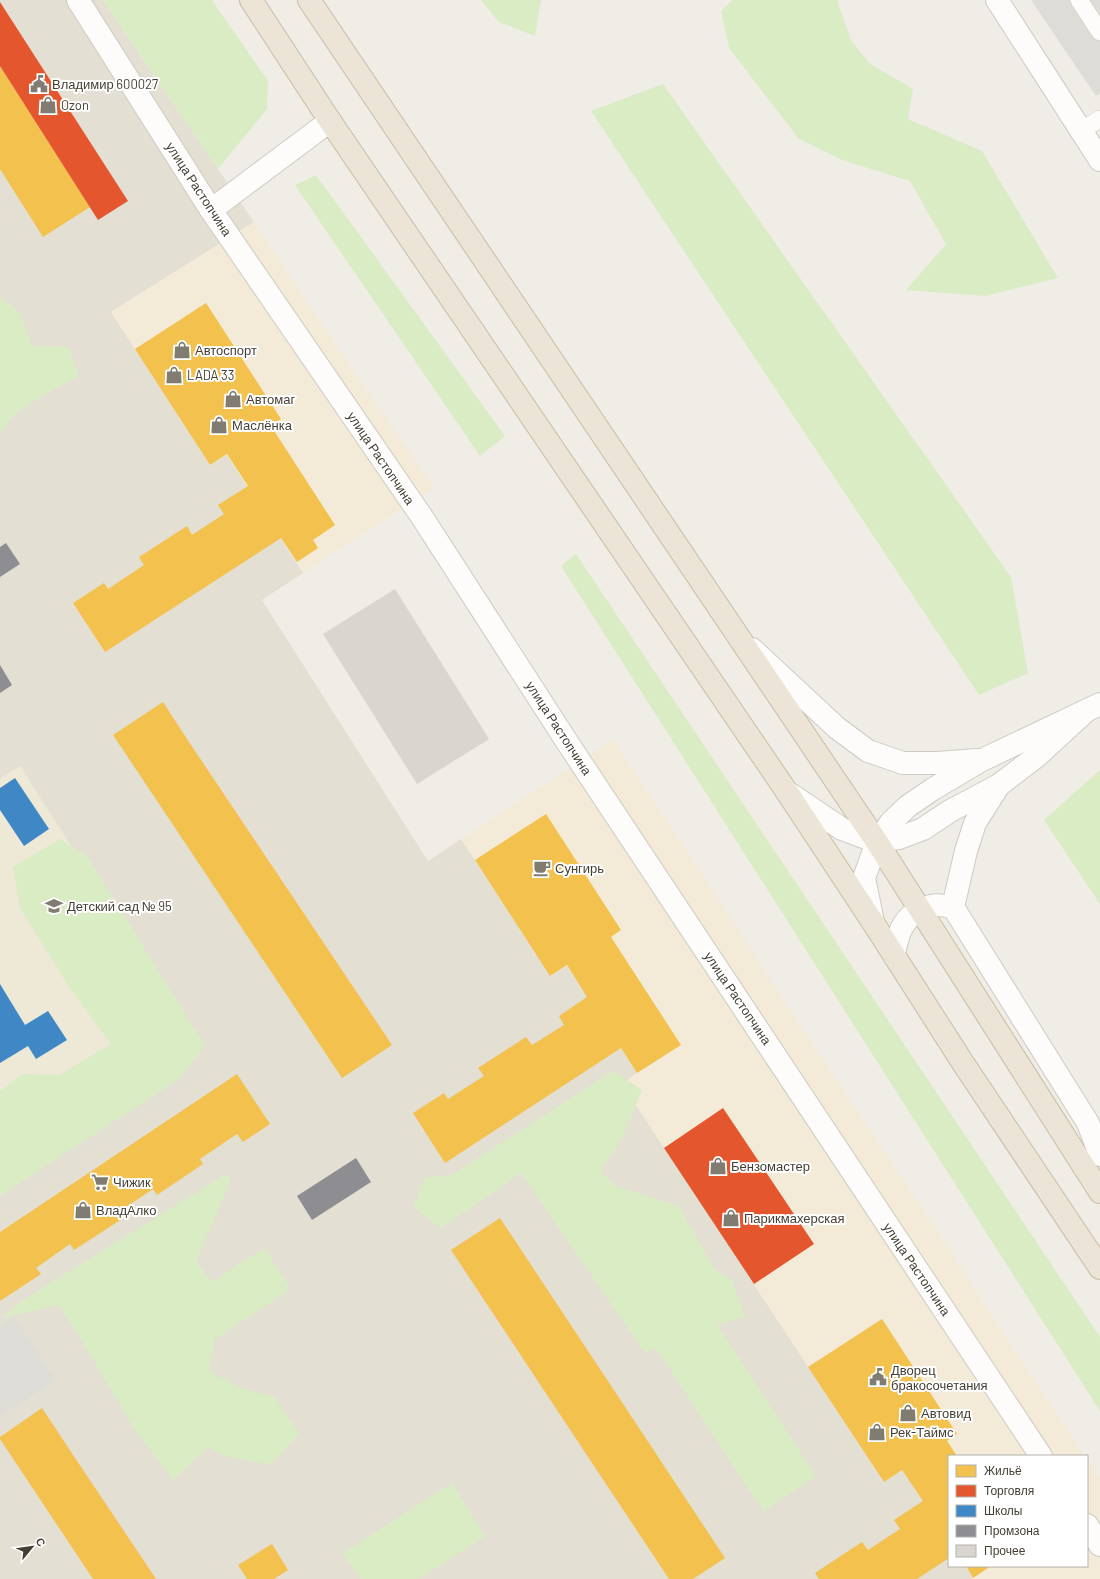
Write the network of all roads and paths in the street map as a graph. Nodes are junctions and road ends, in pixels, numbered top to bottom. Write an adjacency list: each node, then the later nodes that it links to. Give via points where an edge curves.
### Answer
1 (78, 0): 11 (street, улица Растопчина)
2 (251, 0): 8 (highway)
3 (309, 0): 12 (highway)
4 (997, 0): 9 (street)
5 (1079, 0): 6 (lane)
6 (1100, 32)
7 (1100, 119): 9 (lane)
8 (330, 121): 11 (street); 16 (highway)
9 (1081, 131): 10 (street)
10 (1100, 160)
11 (211, 210): 25 (street, улица Растопчина, via 422,517 569,745)
12 (737, 635): 14 (street, via 837,728 868,751 903,763); 17 (highway)
13 (1093, 708): 14 (street); 15 (street, via 1036,757)
14 (982, 760): 17 (street, via 908,806 891,822)
15 (998, 785): 17 (street, via 923,829 899,838); 18 (street, via 975,823)
16 (787, 792): 17 (street, via 842,829); 20 (highway)
17 (877, 842): 19 (highway); 20 (street, via 864,878)
18 (953, 907): 19 (street, via 932,906); 22 (street, via 1088,1124)
19 (921, 910): 21 (street, via 905,921 897,936); 23 (highway)
20 (874, 924): 21 (highway)
21 (894, 955): 24 (highway)
22 (1100, 1155)
23 (1100, 1192)
24 (1100, 1268)
25 (1040, 1455)
26 (1088, 1527): 27 (street)
27 (1100, 1545)

